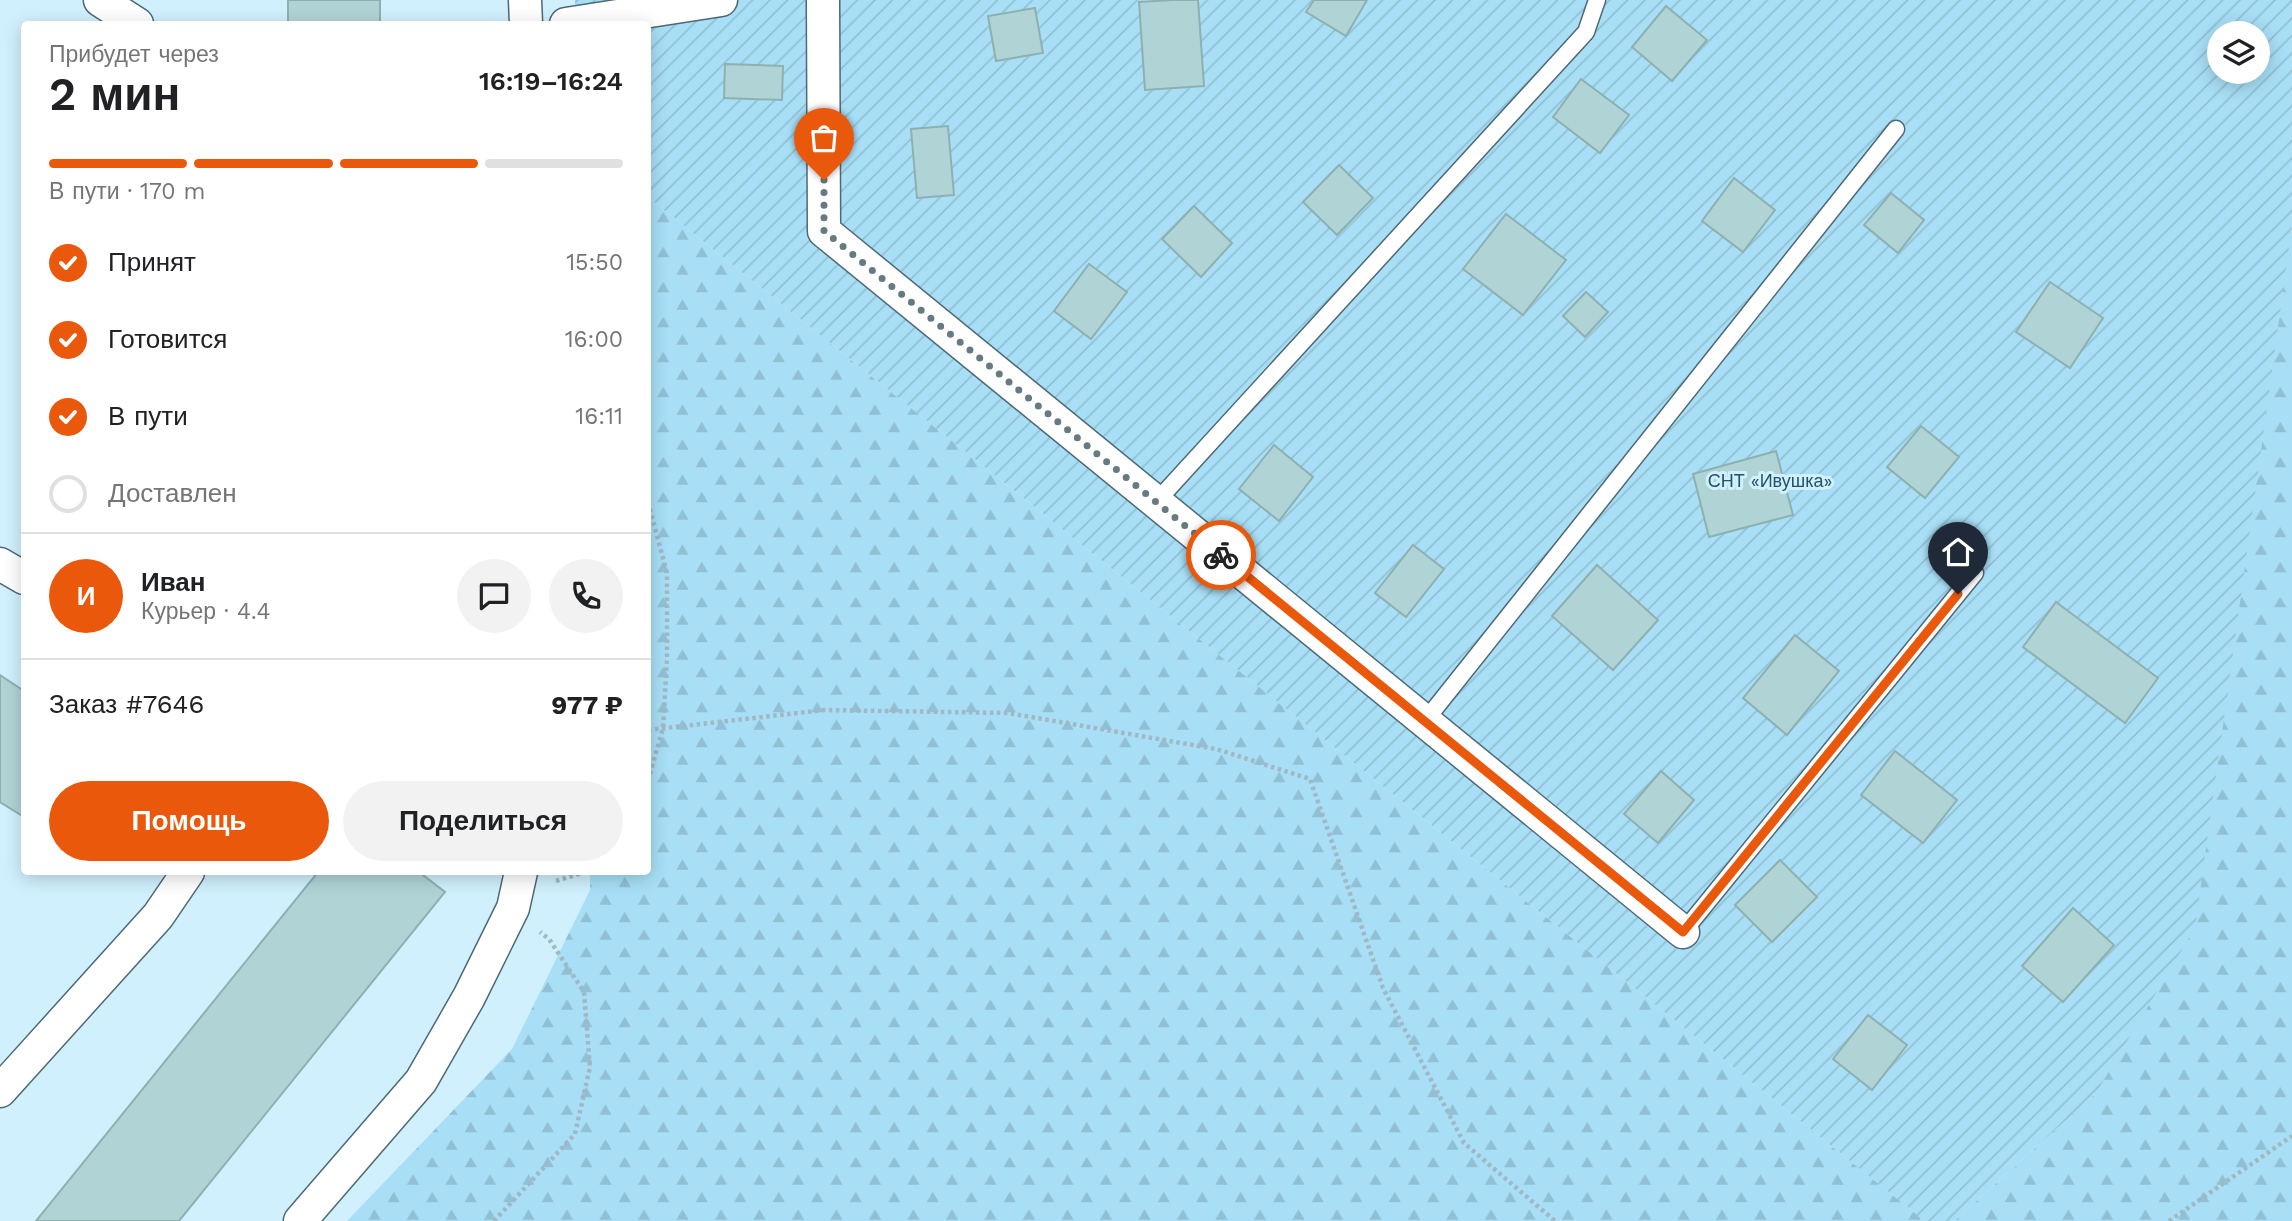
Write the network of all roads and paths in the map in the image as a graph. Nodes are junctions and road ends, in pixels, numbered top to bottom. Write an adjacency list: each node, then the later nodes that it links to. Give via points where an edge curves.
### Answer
1 (100, 0): 6 (street)
2 (525, 0): 7 (street)
3 (722, 0): 8 (street)
4 (823, 0): 10 (street, via 824,231)
5 (1597, 0): 10 (lane, via 1586,32)
6 (132, 21)
7 (526, 21)
8 (586, 21)
9 (1896, 130): 15 (lane)
10 (1156, 502): 15 (street)
11 (651, 513): 16 (path, via 667,572)
12 (0, 564): 14 (street)
13 (1975, 573): 24 (lane)
14 (21, 576)
15 (1425, 721): 24 (street)
16 (663, 727): 17 (path); 18 (path); 29 (path, via 824,710 1008,713 1216,749 1310,779 1383,988 1464,1143)
17 (651, 729)
18 (651, 770)
19 (186, 875): 25 (street, via 158,916)
20 (520, 875): 23 (street)
21 (576, 875): 22 (path)
22 (559, 881)
23 (513, 908): 27 (street, via 421,1081); 28 (path, via 549,939 584,992 590,1067 575,1134)
24 (1683, 932)
25 (0, 1091)
26 (2292, 1136): 30 (path)
27 (300, 1221)
28 (494, 1221)
29 (1555, 1221)
30 (2169, 1221)

